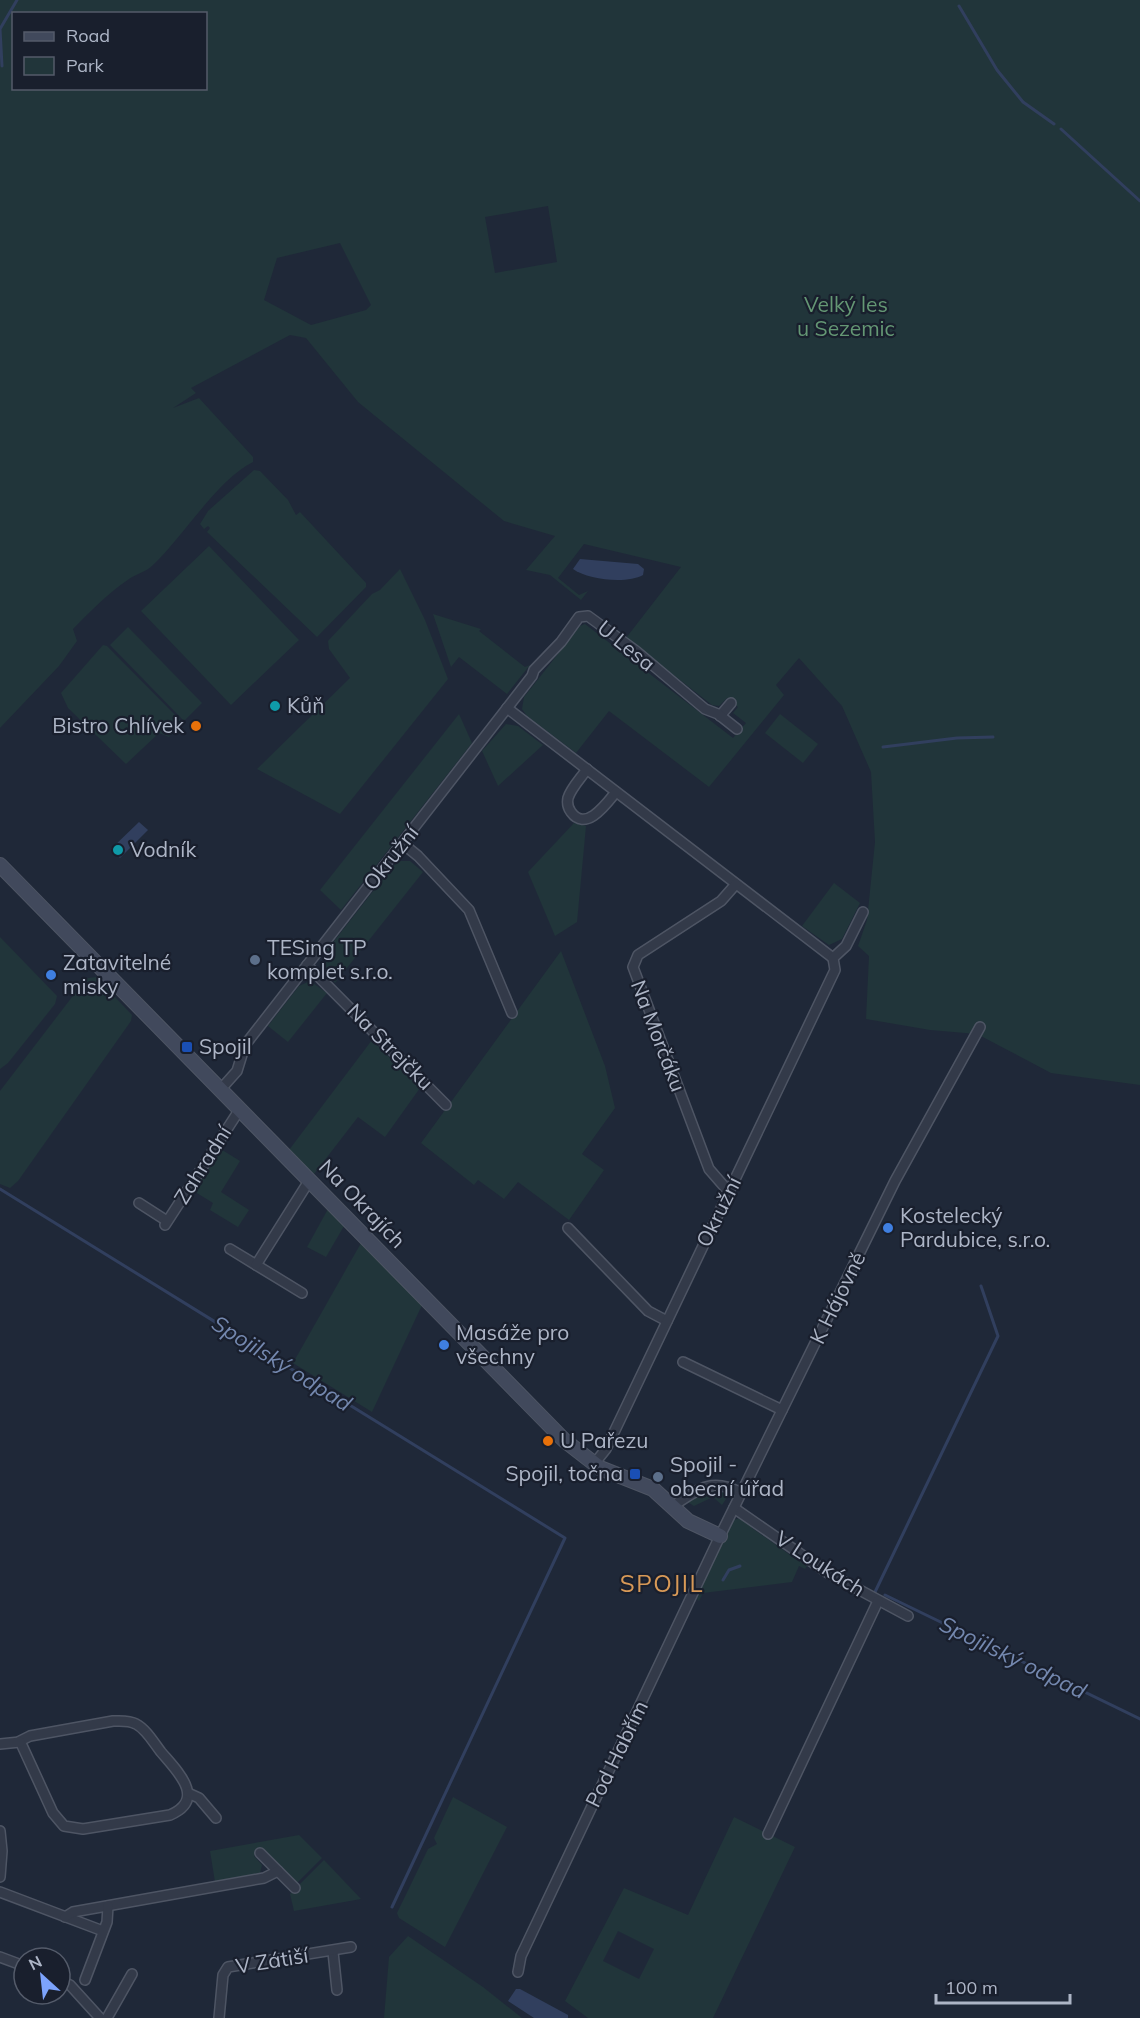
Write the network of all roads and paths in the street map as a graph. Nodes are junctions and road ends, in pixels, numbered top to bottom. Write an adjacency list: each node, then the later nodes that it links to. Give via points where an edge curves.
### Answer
1 (731, 703): 3 (street)
2 (507, 708): 3 (street, U Lesa, via 574,621 585,615 636,651 705,709); 5 (street); 7 (street, Okružní)
3 (720, 716): 4 (street, U Lesa)
4 (737, 729)
5 (587, 769): 6 (street); 6 (street, via 569,796 568,805 574,816 591,818)
6 (616, 792): 9 (street)
7 (402, 843): 12 (street, Okružní); 13 (street, via 469,910)
8 (0, 865): 15 (street, Na Okrajích)
9 (736, 884): 11 (street); 19 (street, Na Morčáku, via 721,901 638,955 633,967 709,1169)
10 (863, 912): 11 (street, Okružní, via 846,946)
11 (833, 958): 19 (street, Okružní, via 835,970)
12 (307, 965): 15 (street, Okružní, via 245,1045 237,1071); 16 (street, Na Strejčku)
13 (512, 1013)
14 (980, 1027): 27 (street, K Hájovně, via 895,1181)
15 (220, 1090): 17 (street, Na Okrajích)
16 (447, 1105)
17 (240, 1109): 18 (street, Na Okrajích); 20 (street, Zahradní, via 166,1223)
18 (309, 1181): 23 (street); 28 (street, Na Okrajích, via 557,1433)
19 (729, 1192): 25 (street, Okružní)
20 (139, 1203)
21 (568, 1228): 25 (street, via 648,1311)
22 (230, 1249): 23 (street)
23 (256, 1265): 24 (street)
24 (302, 1293)
25 (667, 1321): 28 (street, Okružní, via 606,1449)
26 (683, 1362): 27 (street)
27 (782, 1410): 29 (street, K Hájovně)
28 (594, 1464): 30 (street, Na Okrajích, via 647,1485)
29 (741, 1492): 30 (street, via 715,1484); 31 (street, K Hájovně)
30 (673, 1506): 32 (street, Na Okrajích, via 688,1521)
31 (734, 1508): 32 (street, K Hájovně); 33 (street, V Loukách, via 828,1573)
32 (720, 1536): 51 (street, Pod Habřím, via 521,1956)
33 (878, 1601): 34 (street, V Loukách); 40 (street)
34 (908, 1616)
35 (20, 1742): 36 (street); 37 (street, via 30,1736 113,1721 131,1722 141,1728 183,1778); 37 (street, via 53,1813 69,1828 170,1815 178,1810)
36 (0, 1744)
37 (188, 1793): 38 (street, via 199,1798)
38 (216, 1818)
39 (0, 1831): 43 (street)
40 (768, 1834)
41 (260, 1853): 42 (street)
42 (278, 1870): 44 (street); 46 (street, via 264,1878)
43 (0, 1877)
44 (295, 1888)
45 (0, 1892): 47 (street)
46 (108, 1906): 47 (street); 48 (street)
47 (65, 1917): 48 (street)
48 (103, 1931): 53 (street)
49 (351, 1947): 50 (street, V Zátiší)
50 (333, 1952): 55 (street, V Zátiší); 58 (street, V Zátiší, via 228,1967 223,1975)
51 (518, 1972)
52 (132, 1974): 57 (street)
53 (85, 1980)
54 (72, 1987): 56 (street)
55 (337, 1990)
56 (100, 2018)
57 (107, 2018)
58 (219, 2018)

